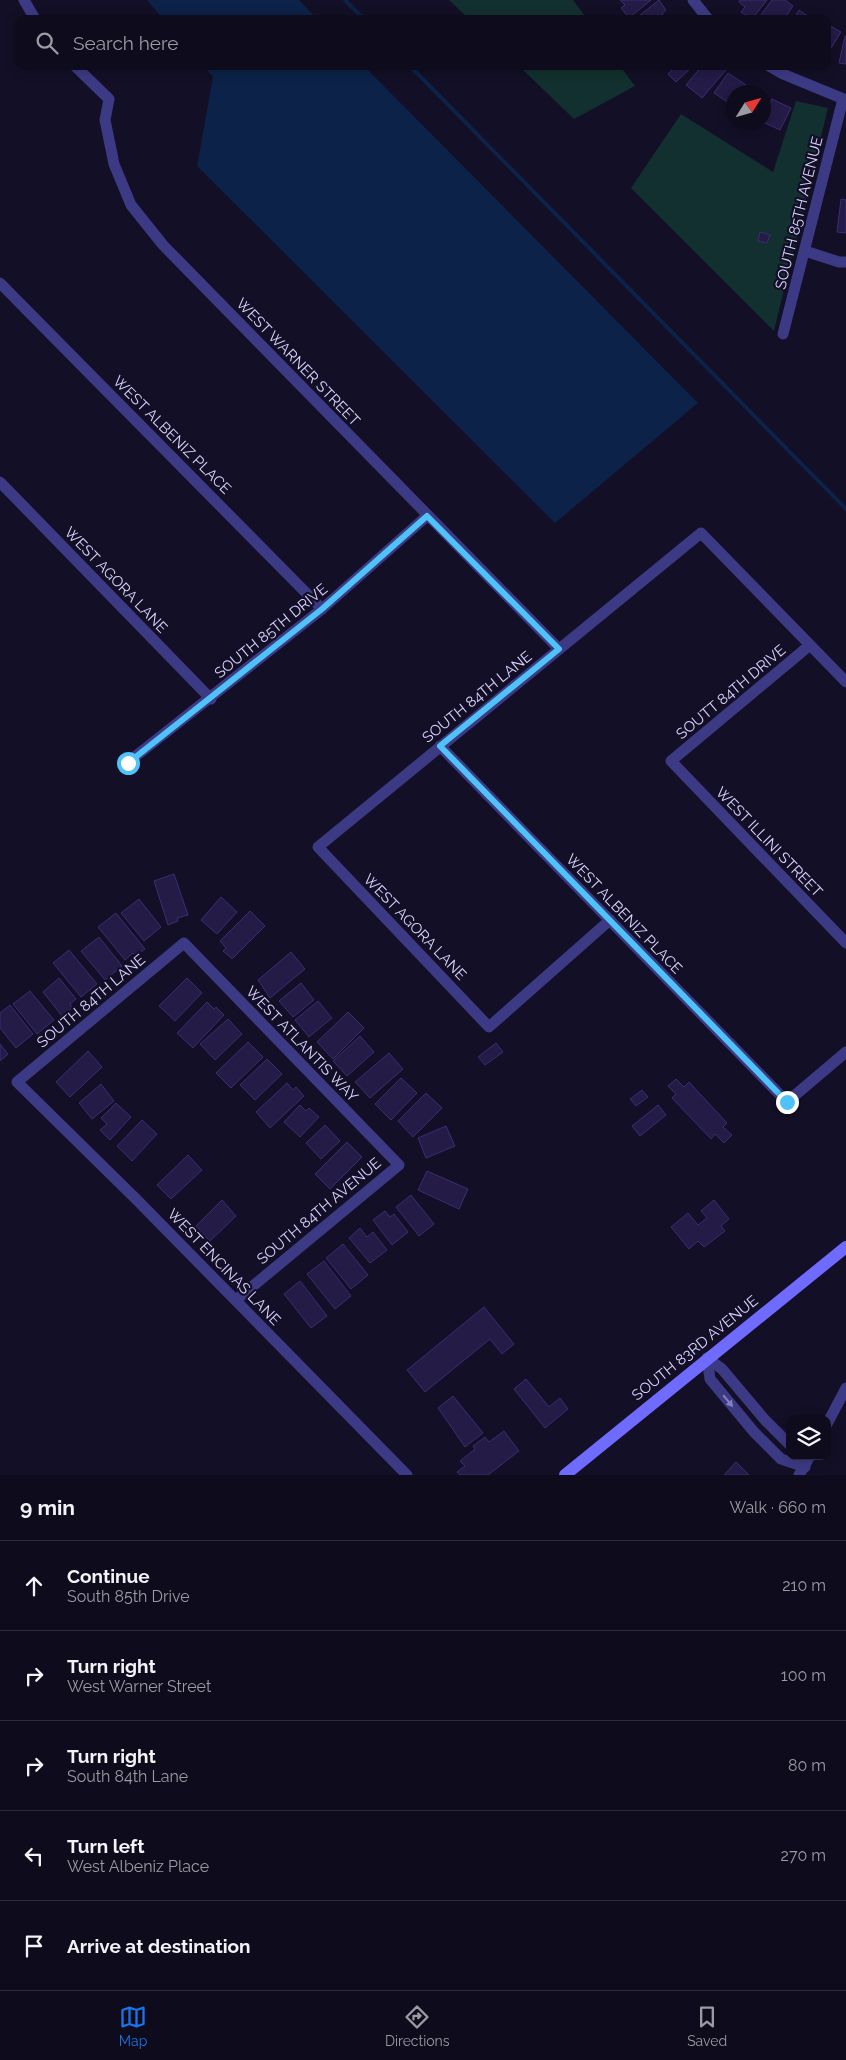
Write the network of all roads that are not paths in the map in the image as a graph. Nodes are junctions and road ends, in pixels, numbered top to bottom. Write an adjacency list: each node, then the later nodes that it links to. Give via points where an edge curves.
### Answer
1 (24, 0): 3 (street)
2 (693, 0): 4 (street)
3 (33, 15)
4 (705, 15)
5 (79, 70): 13 (street, WEST WARNER STREET, via 109,99 105,120 114,164 130,205 162,246)
6 (776, 70): 7 (street)
7 (845, 99): 8 (street, SOUTH 85TH AVENUE)
8 (805, 251): 9 (street); 11 (street, SOUTH 85TH AVENUE)
9 (846, 262)
10 (0, 282): 14 (street, WEST ALBENIZ PLACE)
11 (783, 334)
12 (0, 482): 18 (street, WEST AGORA LANE)
13 (427, 516): 14 (street, SOUTH 85TH DRIVE); 16 (street, WEST WARNER STREET)
14 (322, 609): 18 (street, SOUTH 85TH DRIVE)
15 (810, 645): 16 (street, SOUTH 84TH LANE, via 701,533); 17 (street); 20 (street, SOUTT 84TH DRIVE)
16 (559, 649): 19 (street, SOUTH 84TH LANE)
17 (846, 682)
18 (211, 698): 21 (street, SOUTH 85TH DRIVE)
19 (440, 746): 22 (street, SOUTH 84TH LANE); 23 (street, WEST ALBENIZ PLACE)
20 (670, 761): 24 (street, WEST ILLINI STREET)
21 (128, 763)
22 (318, 847): 23 (street, WEST AGORA LANE, via 489,1027)
23 (610, 920): 26 (street, WEST ALBENIZ PLACE, via 787,1102)
24 (846, 943)
25 (184, 944): 27 (street, SOUTH 84TH LANE); 28 (street, WEST ATLANTIS WAY)
26 (846, 1052)
27 (17, 1082): 30 (street, WEST ENCINAS LANE)
28 (399, 1165): 30 (street, SOUTH 84TH AVENUE)
29 (846, 1247): 31 (main road, SOUTH 83RD AVENUE)
30 (236, 1300): 36 (street, WEST ENCINAS LANE)
31 (707, 1358): 34 (street, via 722,1369); 35 (street, one-way to 35, via 710,1379 754,1432 781,1459); 37 (main road, SOUTH 83RD AVENUE)
32 (846, 1388): 33 (street)
33 (831, 1416)
34 (786, 1441)
35 (805, 1466)
36 (408, 1475)
37 (565, 1475)

